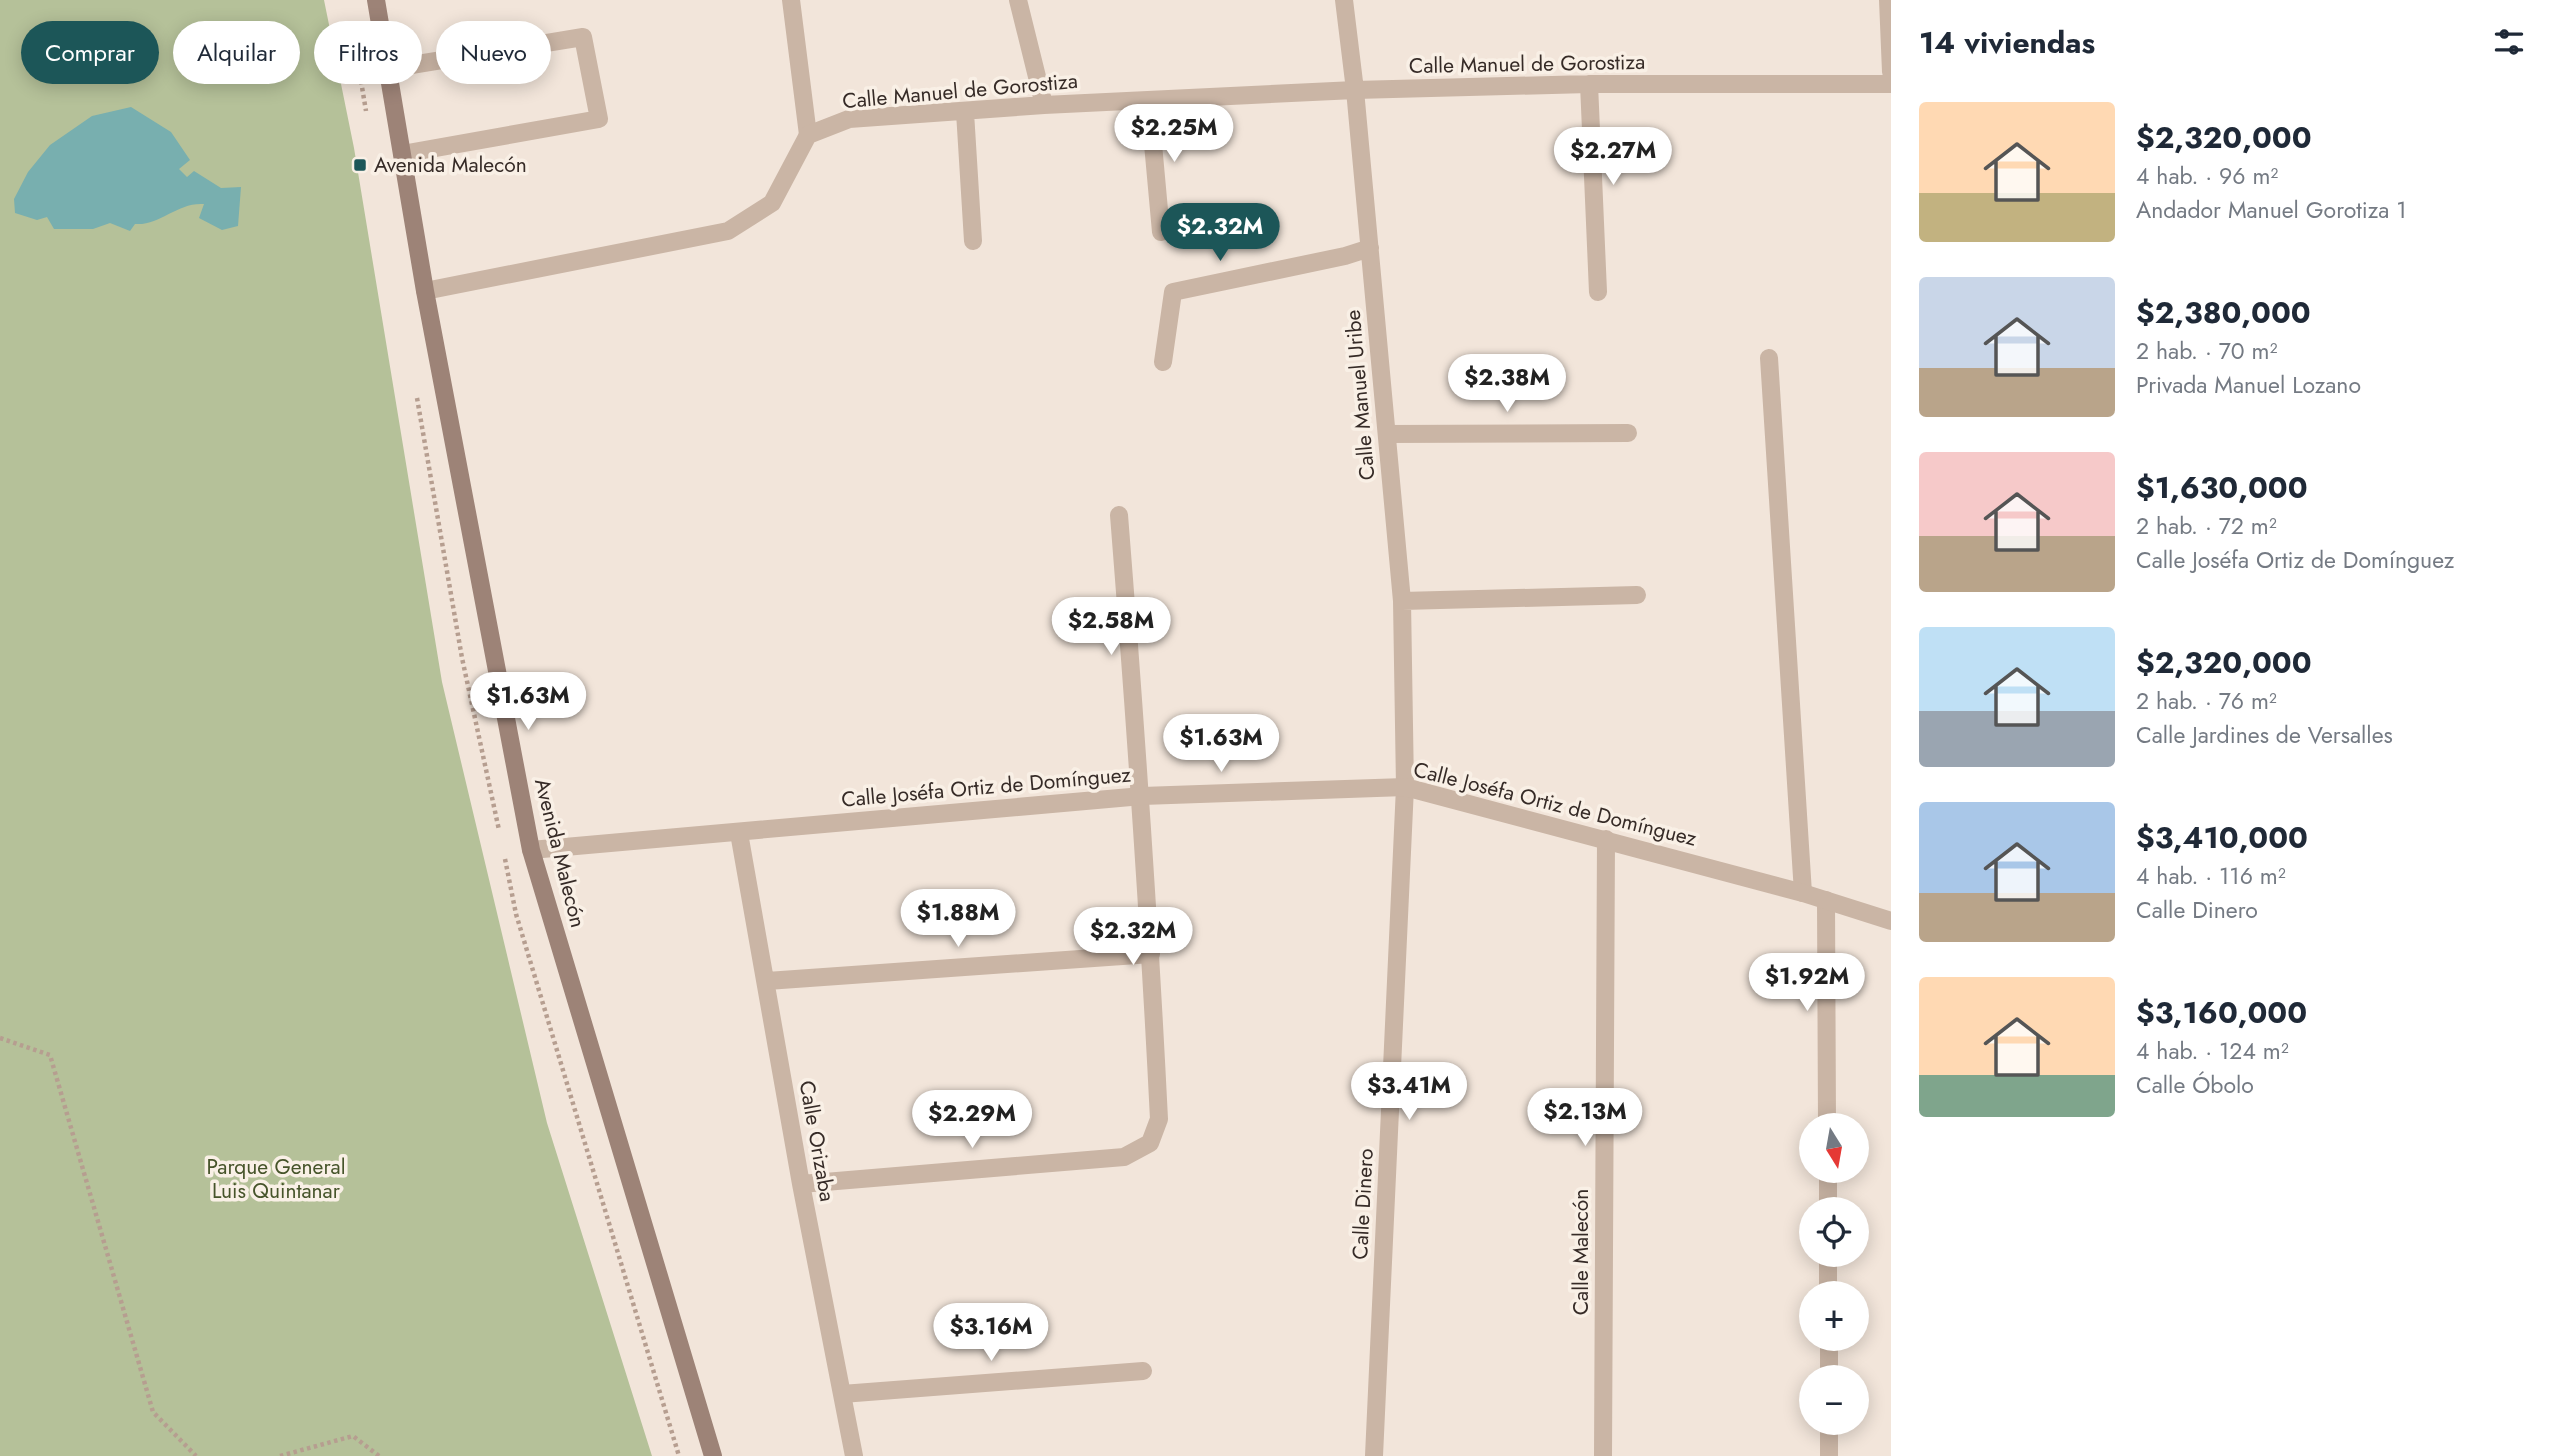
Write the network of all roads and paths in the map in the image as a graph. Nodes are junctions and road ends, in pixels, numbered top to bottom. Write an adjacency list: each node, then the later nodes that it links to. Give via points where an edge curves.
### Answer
1 (376, 0): 6 (main road, Avenida Malecón)
2 (791, 0): 16 (street)
3 (1018, 0): 14 (street)
4 (1344, 0): 12 (street, Calle Manuel Uribe)
5 (1888, 0): 8 (street)
6 (379, 21)
7 (422, 63): 17 (street, via 583,37 598,119)
8 (1891, 72)
9 (390, 84): 17 (main road, Avenida Malecón)
10 (1588, 84): 11 (street, Calle Manuel de Gorostiza); 12 (street, Calle Manuel de Gorostiza); 22 (street)
11 (1891, 84)
12 (1355, 90): 13 (street, Calle Manuel de Gorostiza); 20 (street, Calle Manuel Uribe)
13 (1149, 100): 14 (street, Calle Manuel de Gorostiza); 18 (street)
14 (1044, 105): 15 (street, Calle Manuel de Gorostiza)
15 (965, 112): 16 (street, Calle Manuel de Gorostiza, via 849,120); 19 (street)
16 (808, 135): 21 (street, via 772,203 728,231)
17 (402, 154): 21 (main road, Avenida Malecón)
18 (1161, 232)
19 (973, 242)
20 (1370, 248): 24 (street, via 1172,292); 26 (street, Calle Manuel Uribe)
21 (425, 291): 34 (main road, Avenida Malecón)
22 (1598, 292)
23 (1769, 358): 35 (street)
24 (1163, 362)
25 (1628, 433): 26 (street)
26 (1387, 434): 29 (street, Calle Manuel Uribe)
27 (1119, 515): 31 (street)
28 (1637, 595): 29 (street)
29 (1402, 601): 30 (street, Calle Manuel Uribe)
30 (1405, 787): 31 (street, Calle Joséfa Ortiz de Domínguez); 33 (street, Calle Joséfa Ortiz de Domínguez); 51 (street, Calle Dinero)
31 (1142, 796): 32 (street, Calle Joséfa Ortiz de Domínguez); 38 (street)
32 (739, 832): 34 (street, Calle Joséfa Ortiz de Domínguez); 39 (street, Calle Orizaba)
33 (1606, 839): 35 (street, Calle Joséfa Ortiz de Domínguez); 52 (street, Calle Malecón)
34 (531, 850): 49 (main road, Avenida Malecón)
35 (1803, 893): 36 (street, Calle Joséfa Ortiz de Domínguez)
36 (1826, 900): 37 (street, Calle Joséfa Ortiz de Domínguez); 41 (street)
37 (1891, 921)
38 (1151, 954): 39 (street); 42 (street, via 1159,1119 1150,1143 1124,1157)
39 (767, 982): 42 (street, Calle Orizaba)
40 (0, 1038): 46 (path, via 50,1055 153,1412)
41 (1827, 1113)
42 (801, 1184): 44 (street, Calle Orizaba)
43 (1143, 1371): 44 (street)
44 (842, 1394): 50 (street, Calle Orizaba)
45 (1829, 1435): 53 (street)
46 (196, 1456)
47 (280, 1456): 48 (path, via 352,1436)
48 (379, 1456)
49 (713, 1456)
50 (854, 1456)
51 (1374, 1456)
52 (1603, 1456)
53 (1829, 1456)

